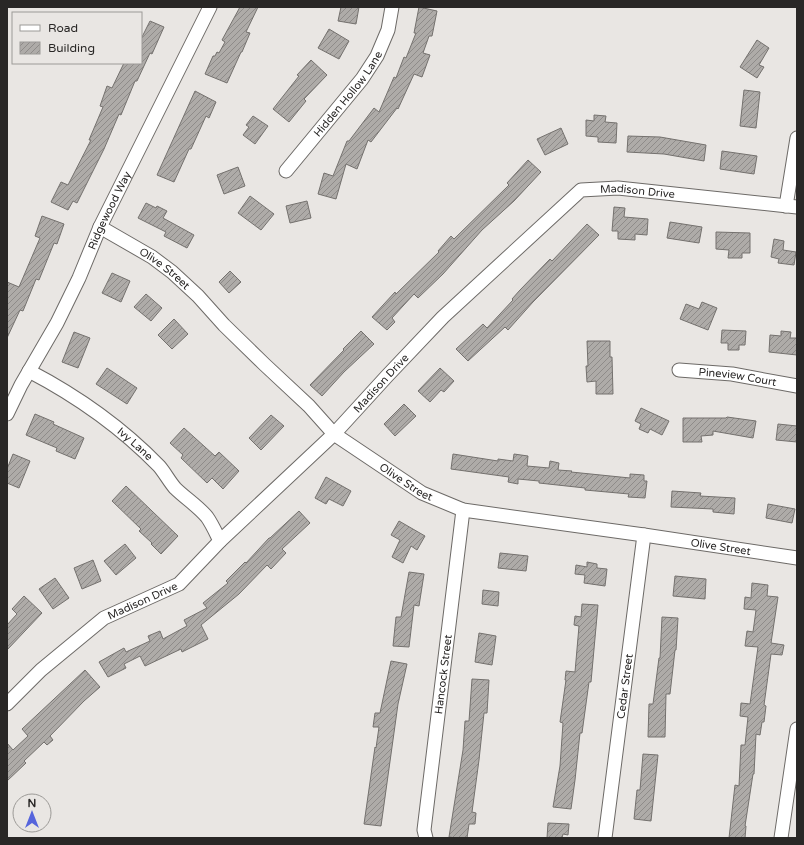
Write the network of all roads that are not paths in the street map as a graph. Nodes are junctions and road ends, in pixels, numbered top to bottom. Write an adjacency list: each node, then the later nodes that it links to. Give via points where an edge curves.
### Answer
1 (210, 7): 6 (street, Ridgewood Way)
2 (392, 7): 4 (street, Hidden Hollow Lane, via 388,30 374,62)
3 (797, 138): 5 (street)
4 (286, 171)
5 (792, 206): 11 (street, Madison Drive, via 618,188 581,190 443,317)
6 (100, 227): 8 (street, Ridgewood Way, via 57,323); 11 (street, Olive Street, via 152,257 172,272 309,406)
7 (679, 370): 9 (street, Pineview Court, via 732,374)
8 (29, 371): 10 (street, Ridgewood Way); 14 (street, Ivy Lane, via 55,384 103,416 143,450 206,517)
9 (797, 386)
10 (7, 414)
11 (334, 434): 12 (street, Olive Street, via 422,493); 14 (street, Madison Drive)
12 (463, 510): 13 (street, Olive Street); 18 (street, Hancock Street, via 424,830)
13 (644, 535): 15 (street, Olive Street); 19 (street, Cedar Street)
14 (220, 541): 16 (street, Madison Drive, via 179,584 104,618 41,670)
15 (797, 558)
16 (7, 704)
17 (797, 729): 20 (street)
18 (426, 838)
19 (606, 838)
20 (781, 838)

